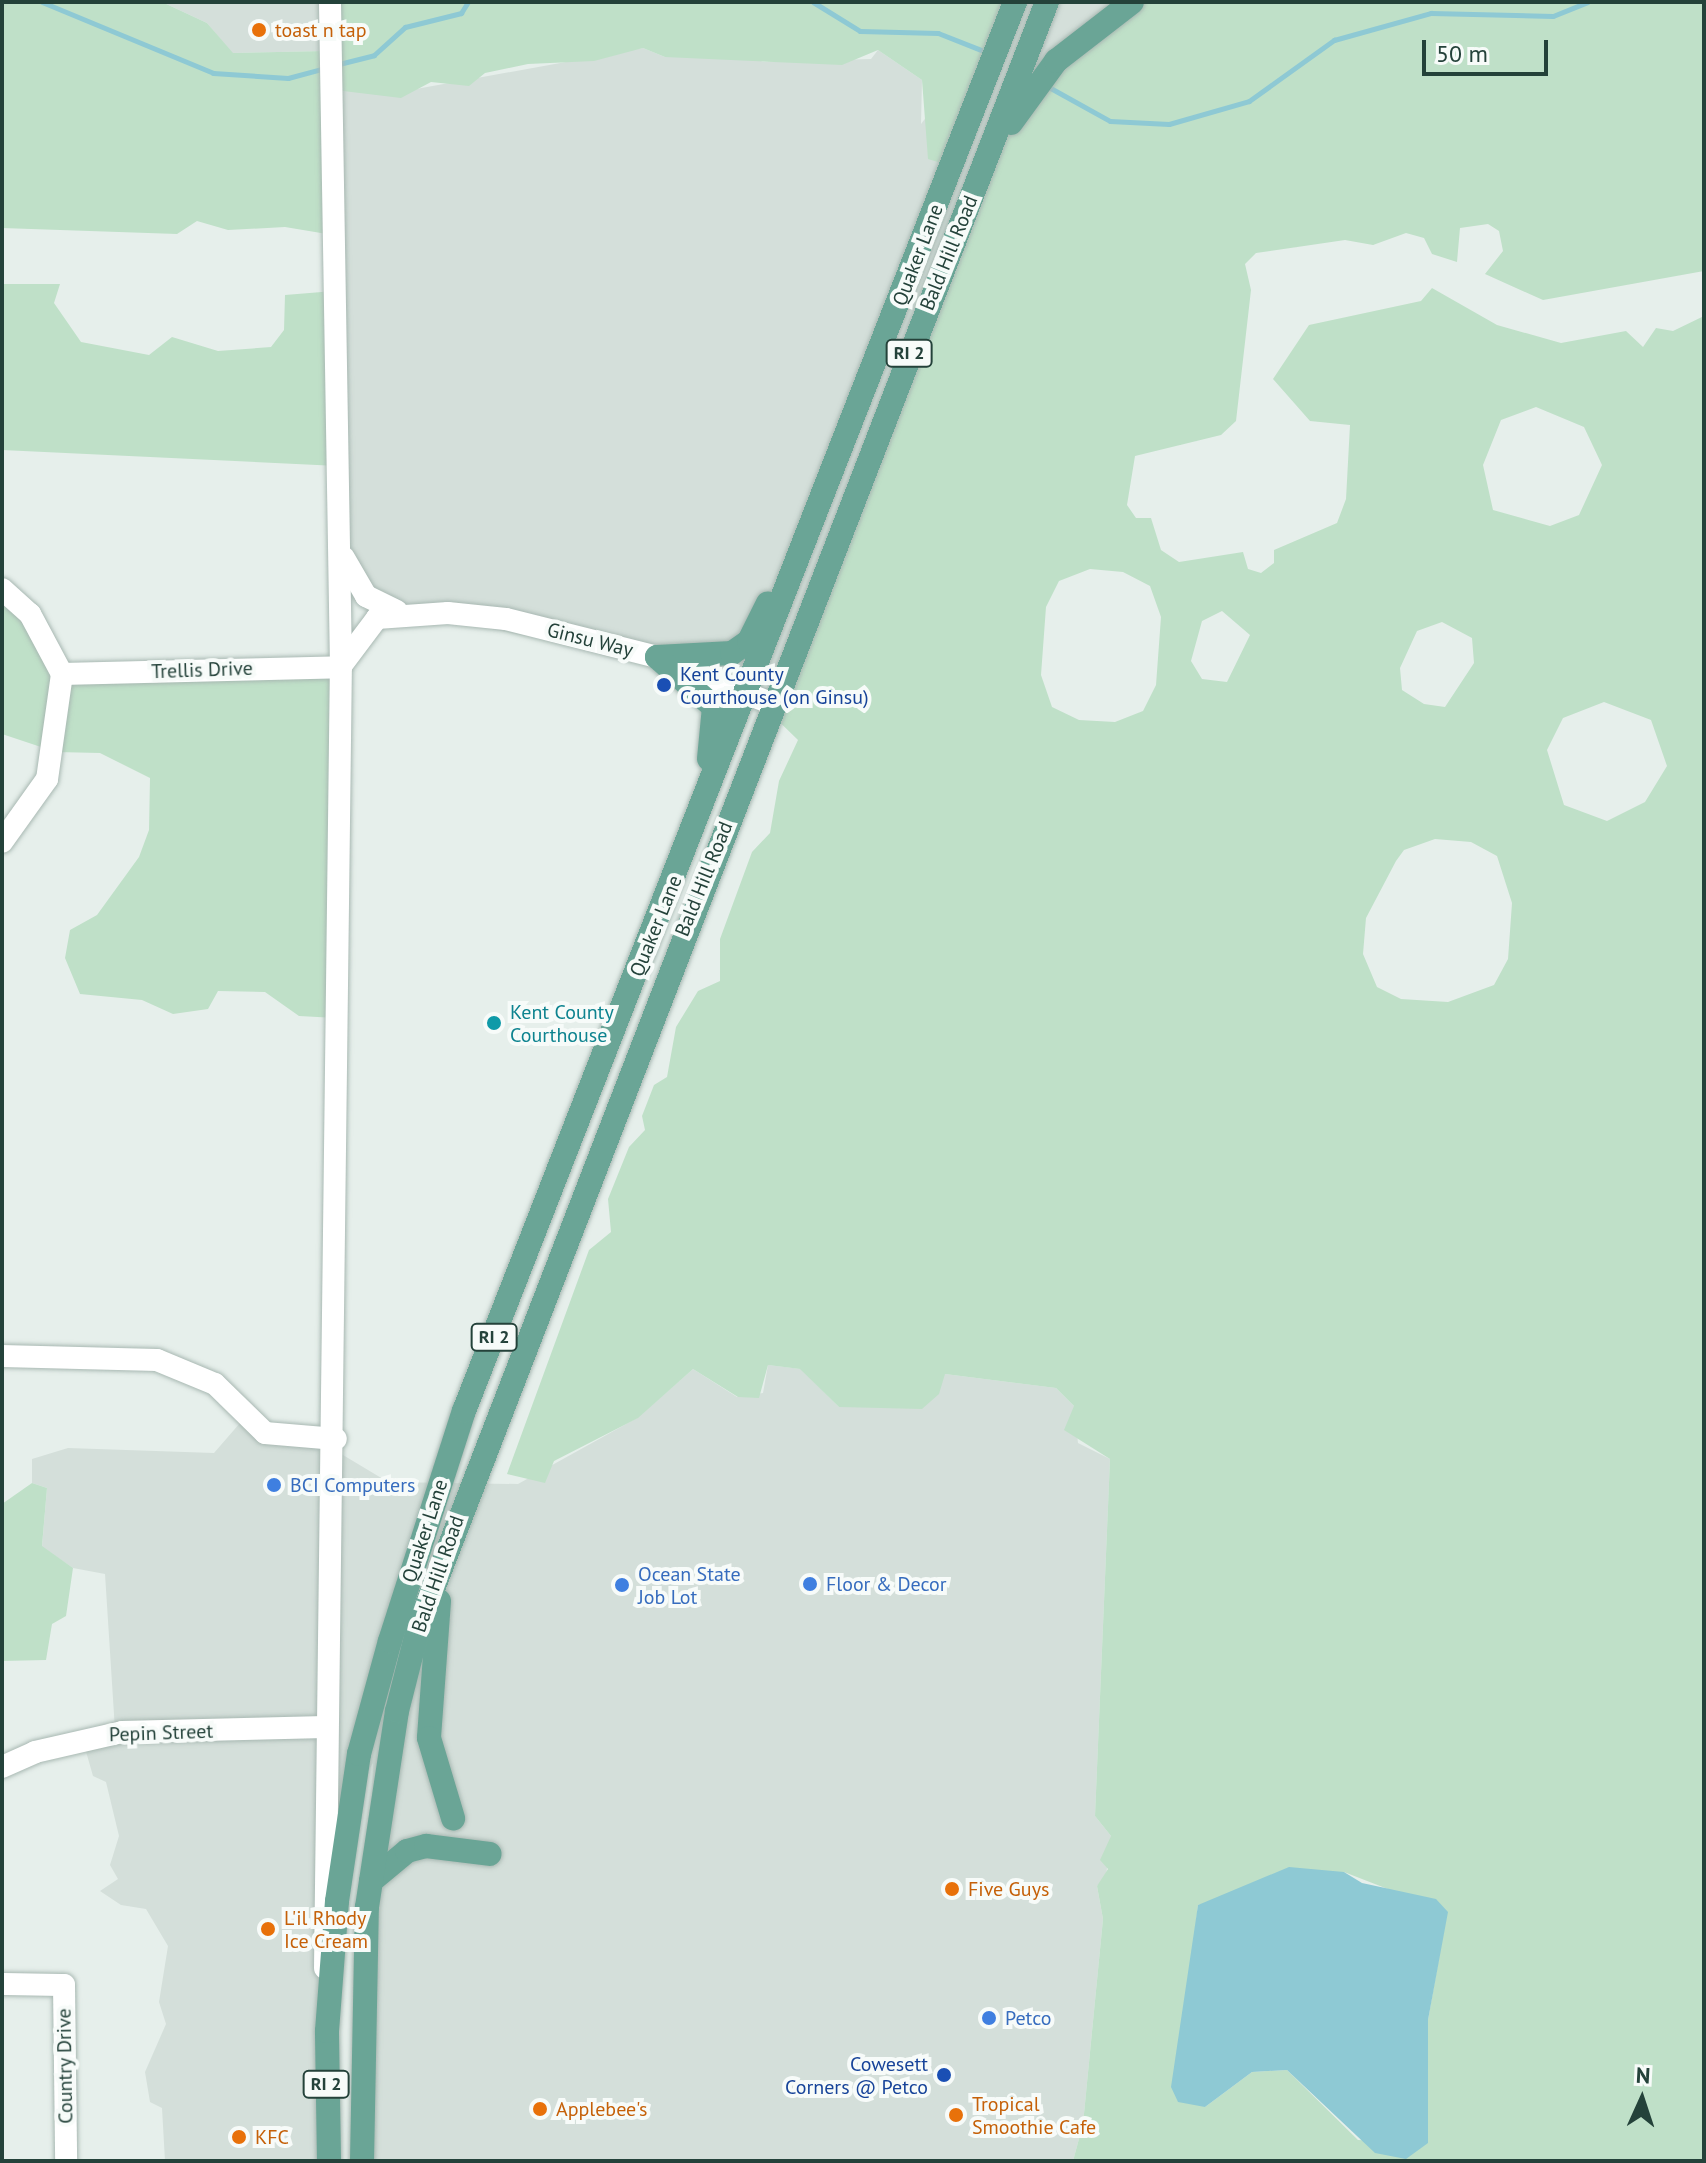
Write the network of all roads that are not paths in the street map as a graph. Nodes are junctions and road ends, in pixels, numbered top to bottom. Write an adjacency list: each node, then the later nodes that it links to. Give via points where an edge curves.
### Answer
1 (330, 2): 7 (street, Quaker Lane)
2 (1015, 2): 6 (main road, Quaker Lane / RI 2)
3 (1047, 2): 5 (main road, Bald Hill Road / RI 2)
4 (1132, 2): 5 (main road, via 1040,81)
5 (974, 191): 14 (main road, Bald Hill Road / RI 2)
6 (836, 469): 10 (main road, via 749,641 711,658); 13 (main road, Quaker Lane / RI 2)
7 (338, 535): 9 (street, Ginsu Way, via 356,585); 11 (street, Quaker Lane)
8 (2, 589): 12 (street, via 30,614)
9 (397, 611): 10 (street, Ginsu Way, via 506,619); 11 (street, via 367,626)
10 (657, 657): 13 (street, Ginsu Way); 15 (main road, via 714,707 715,732)
11 (341, 667): 12 (street, Trellis Drive); 18 (street, Quaker Lane)
12 (62, 674): 16 (street, via 47,779)
13 (748, 693): 14 (street, Ginsu Way); 15 (main road, Quaker Lane / RI 2)
14 (775, 705): 19 (main road, Bald Hill Road / RI 2)
15 (691, 838): 26 (main road, Quaker Lane / RI 2, via 464,1411 390,1641 359,1754)
16 (2, 842)
17 (2, 1356): 18 (street, via 157,1360 215,1384 265,1433)
18 (336, 1439): 20 (street, Quaker Lane)
19 (444, 1552): 22 (main road, via 429,1738); 24 (main road, Bald Hill Road / RI 2, via 388,1765)
20 (325, 1727): 21 (street, Pepin Street, via 122,1732 35,1752); 26 (street, Quaker Lane, via 321,1930)
21 (2, 1767)
22 (453, 1818)
23 (490, 1854): 24 (main road, via 426,1846 407,1851)
24 (371, 1881): 28 (main road, RI 2)
25 (2, 1984): 29 (street, Country Drive, via 64,1985)
26 (328, 2006): 27 (main road, Quaker Lane / RI 2)
27 (325, 2095): 28 (main road); 30 (main road, Quaker Lane / RI 2)
28 (361, 2096): 31 (main road, RI 2)
29 (66, 2161)
30 (329, 2161)
31 (362, 2161)

